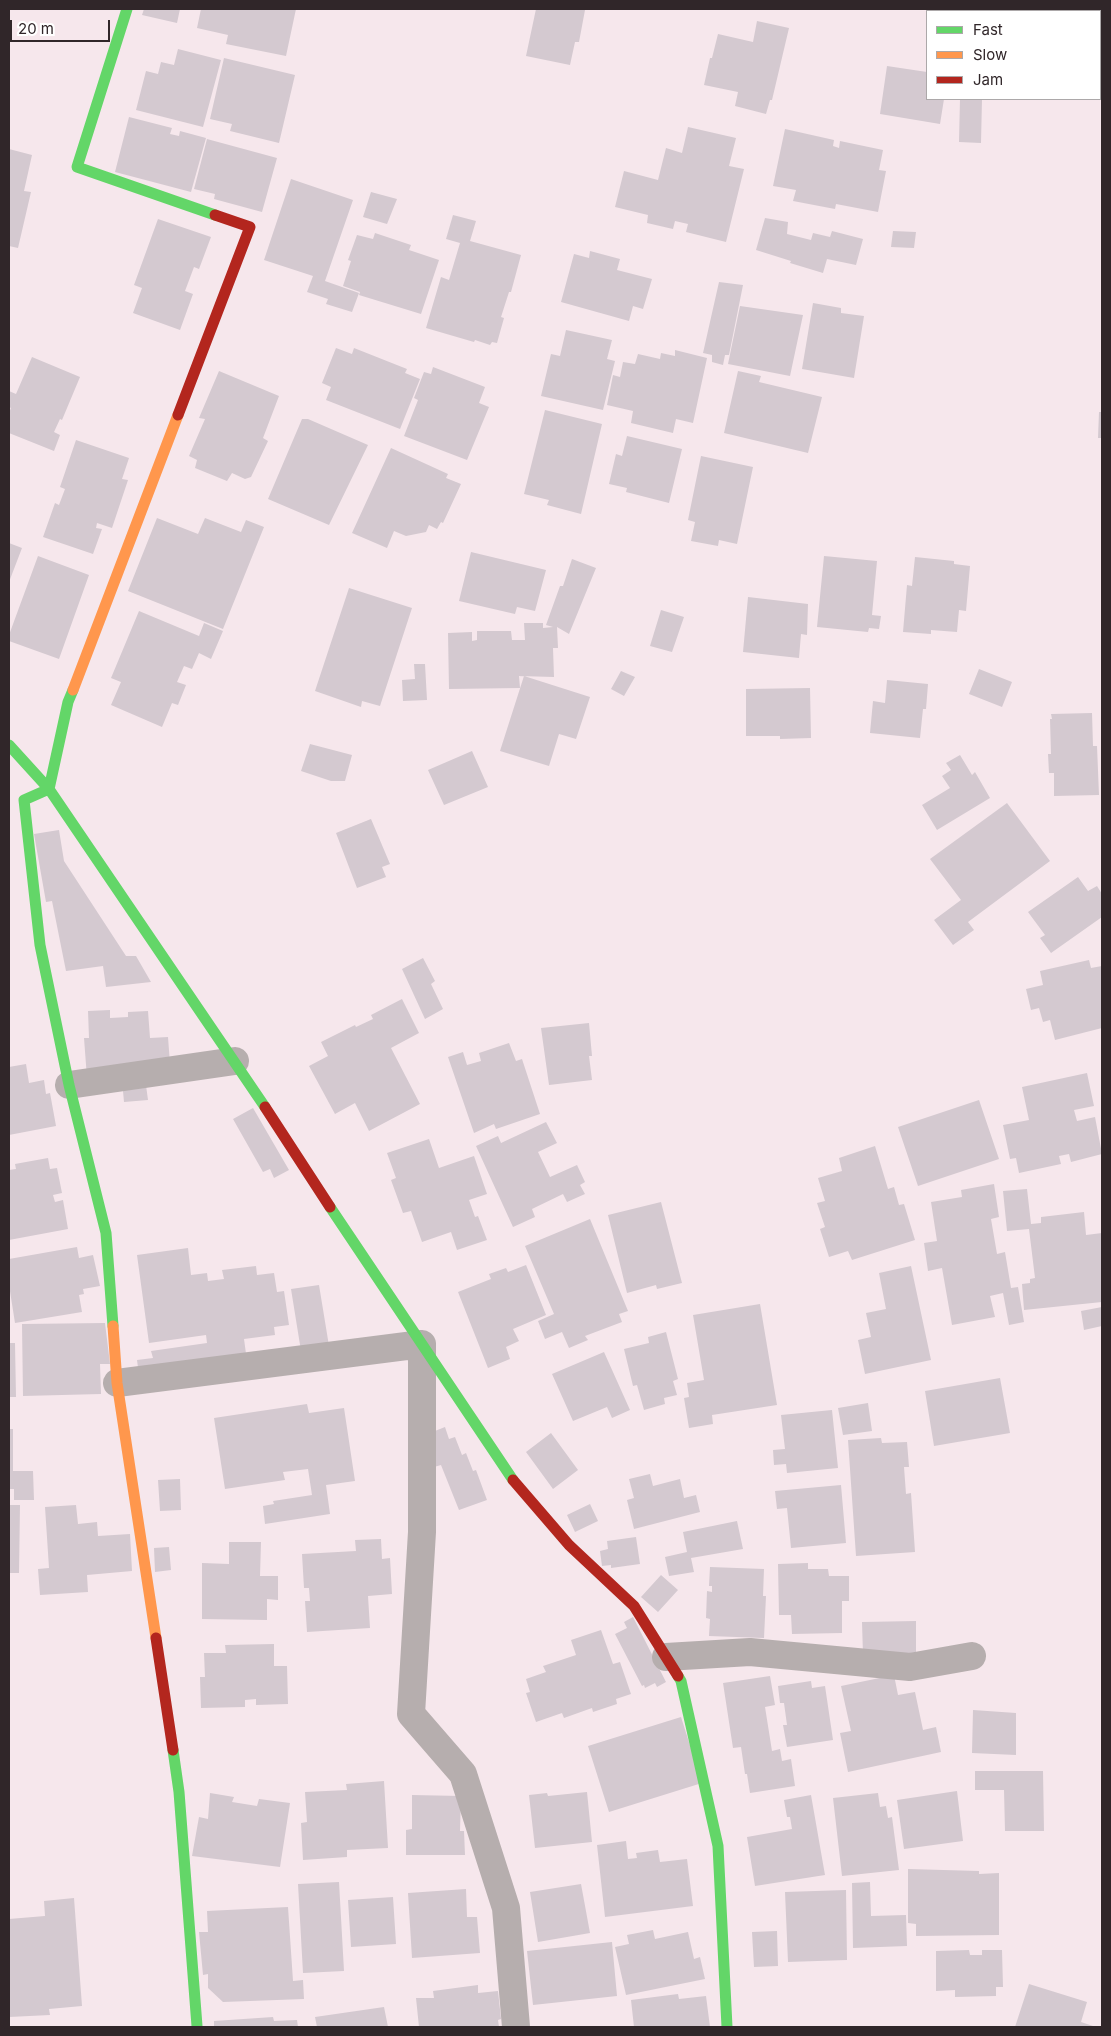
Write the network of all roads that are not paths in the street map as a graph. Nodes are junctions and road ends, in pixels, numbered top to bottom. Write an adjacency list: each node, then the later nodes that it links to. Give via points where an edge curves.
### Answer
1 (127, 9): 3 (street, via 77,166 250,227 68,702)
2 (9, 746): 3 (street)
3 (49, 788): 4 (street); 5 (street, via 24,800 40,945)
4 (235, 1061): 5 (street); 6 (street)
5 (69, 1085): 7 (street, via 106,1233)
6 (422, 1344): 7 (street); 9 (street, via 513,1481 569,1545 634,1606); 11 (street, via 422,1532 411,1714 463,1774 506,1908)
7 (117, 1383): 10 (street, via 179,1792)
8 (972, 1656): 9 (street, via 910,1667 750,1652)
9 (666, 1658): 12 (street, via 681,1681 718,1846)
10 (197, 2026)
11 (516, 2027)
12 (727, 2027)

